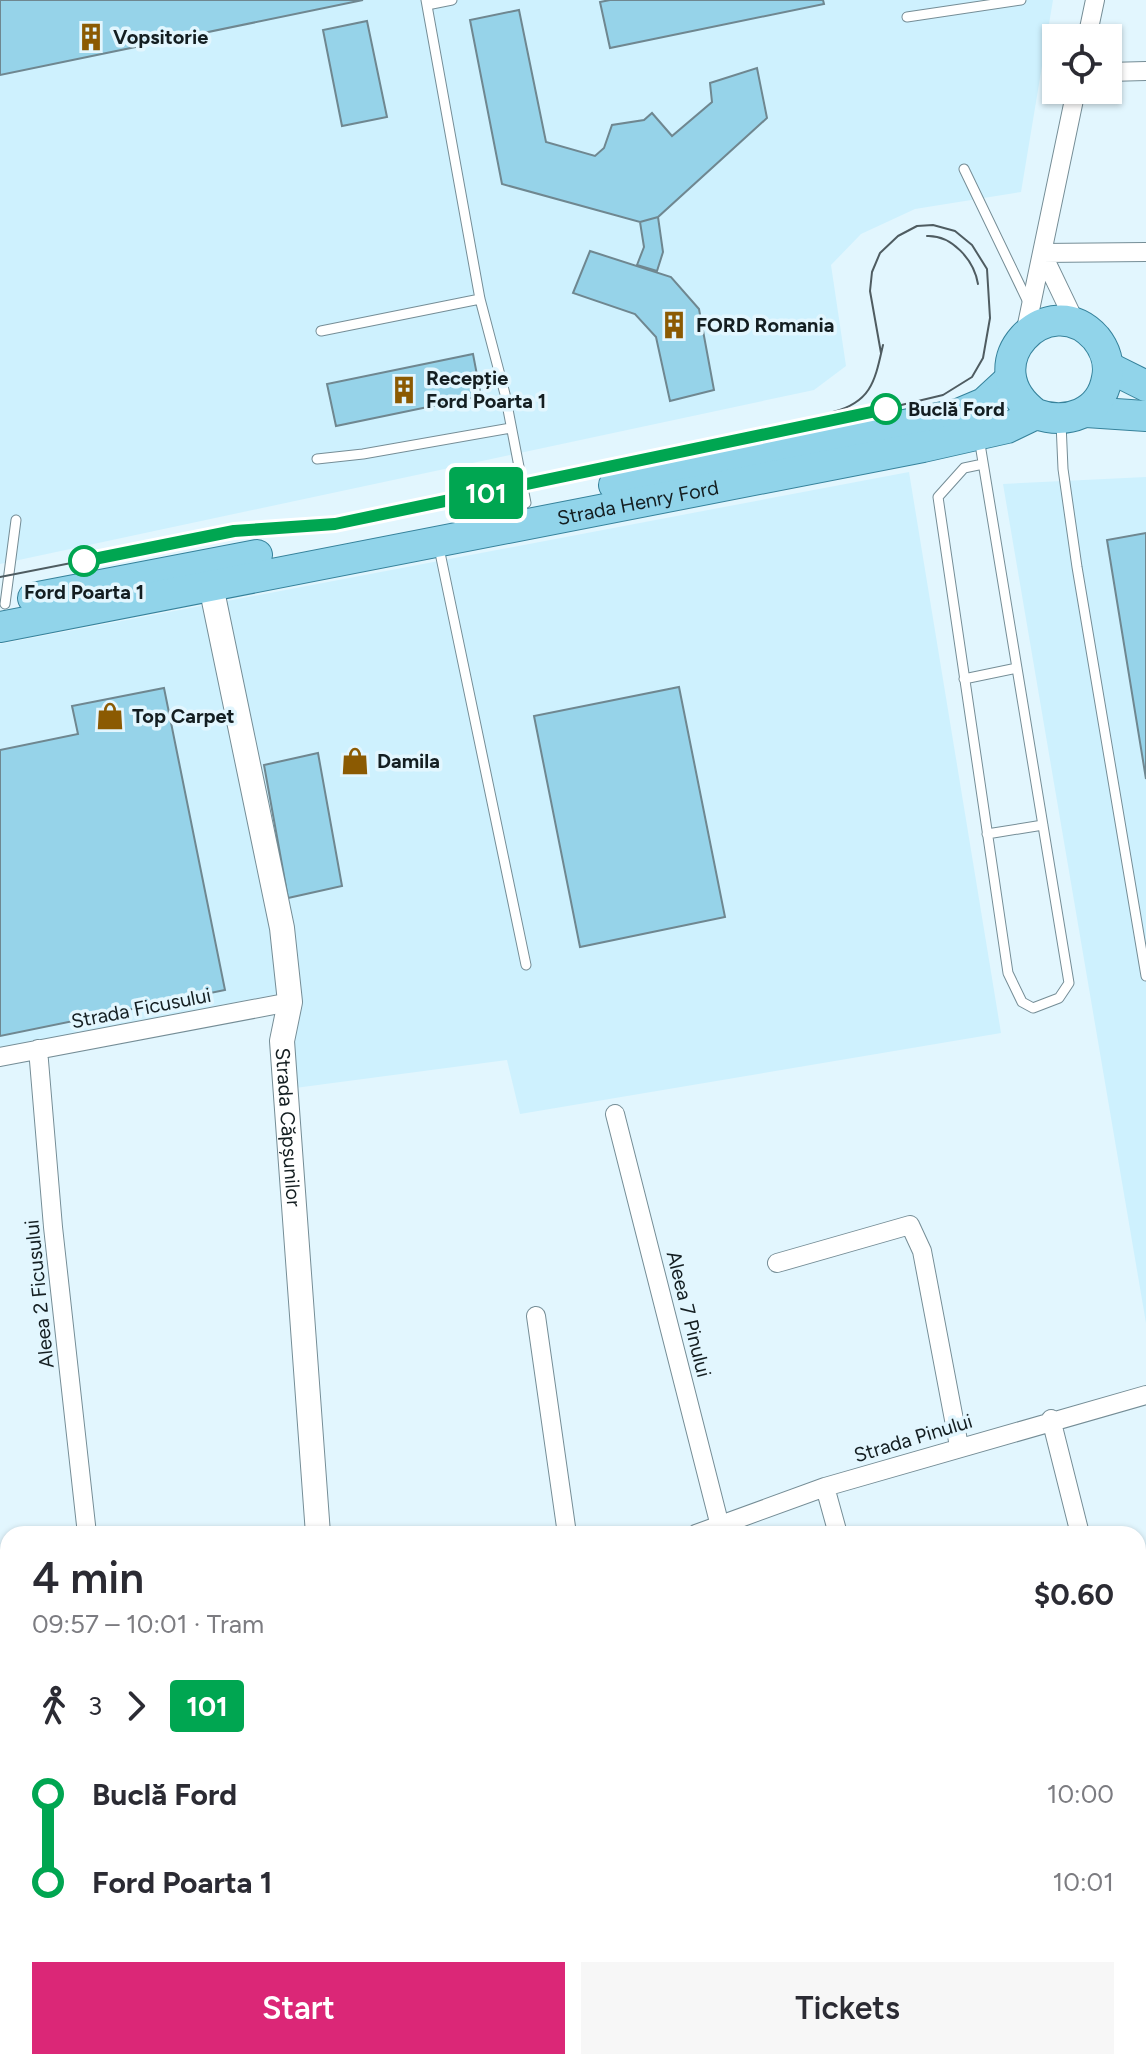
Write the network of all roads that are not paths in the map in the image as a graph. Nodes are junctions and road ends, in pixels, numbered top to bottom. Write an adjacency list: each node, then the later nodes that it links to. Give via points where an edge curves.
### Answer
1 (452, 0): 4 (lane)
2 (1021, 0): 5 (lane)
3 (1095, 0): 6 (street)
4 (426, 3): 13 (lane)
5 (907, 17)
6 (1090, 24)
7 (1146, 71): 8 (street)
8 (1122, 72)
9 (1073, 104): 12 (street)
10 (964, 169): 14 (lane)
11 (1146, 252): 12 (street)
12 (1042, 253): 14 (street); 15 (street)
13 (480, 299): 16 (lane); 22 (lane)
14 (1028, 320): 15 (main road); 18 (main road, via 1012,355)
15 (1076, 324): 17 (main road, via 1098,340)
16 (321, 331)
17 (1108, 367): 19 (main road); 20 (main road, via 1103,392)
18 (1010, 379): 20 (main road, via 1015,394); 25 (main road, Strada Henry Ford, via 984,403 958,414)
19 (1146, 386)
20 (1061, 415): 21 (main road, Strada Henry Ford); 23 (main road, Strada Henry Ford, via 1007,428); 35 (lane, via 1077,567)
21 (1146, 416)
22 (511, 428): 24 (lane); 25 (lane)
23 (980, 449): 27 (main road, Strada Henry Ford); 30 (lane); 31 (lane, via 938,497)
24 (317, 459)
25 (526, 503): 29 (main road, Strada Henry Ford)
26 (16, 520): 29 (lane)
27 (437, 540): 28 (main road, Strada Henry Ford); 34 (lane)
28 (211, 586): 29 (main road, Strada Henry Ford); 36 (street, Strada Căpșunilor, via 282,928)
29 (2, 612)
30 (1017, 668): 31 (lane); 32 (lane)
31 (964, 679): 33 (lane)
32 (1043, 825): 33 (lane); 33 (lane, via 1069,983 1059,998 1033,1008 1022,1002 1008,973)
33 (987, 834)
34 (526, 965)
35 (1146, 976)
36 (290, 1002): 37 (street, Strada Ficusului); 47 (street, Strada Căpșunilor, via 282,1041)
37 (38, 1049): 38 (street, Strada Ficusului); 46 (street, Aleea 2 Ficusului)
38 (0, 1057)
39 (615, 1114): 49 (street, Aleea 7 Pinului)
40 (777, 1263): 44 (street, via 910,1225 922,1251)
41 (536, 1316): 48 (street)
42 (1146, 1395): 43 (street, Strada Pinului)
43 (1051, 1419): 44 (street, Strada Pinului); 52 (street)
44 (959, 1446): 45 (street, Strada Pinului)
45 (825, 1487): 50 (street, Strada Pinului); 51 (street)
46 (86, 1526)
47 (317, 1526)
48 (566, 1526)
49 (720, 1526)
50 (731, 1526)
51 (836, 1526)
52 (1078, 1526)

